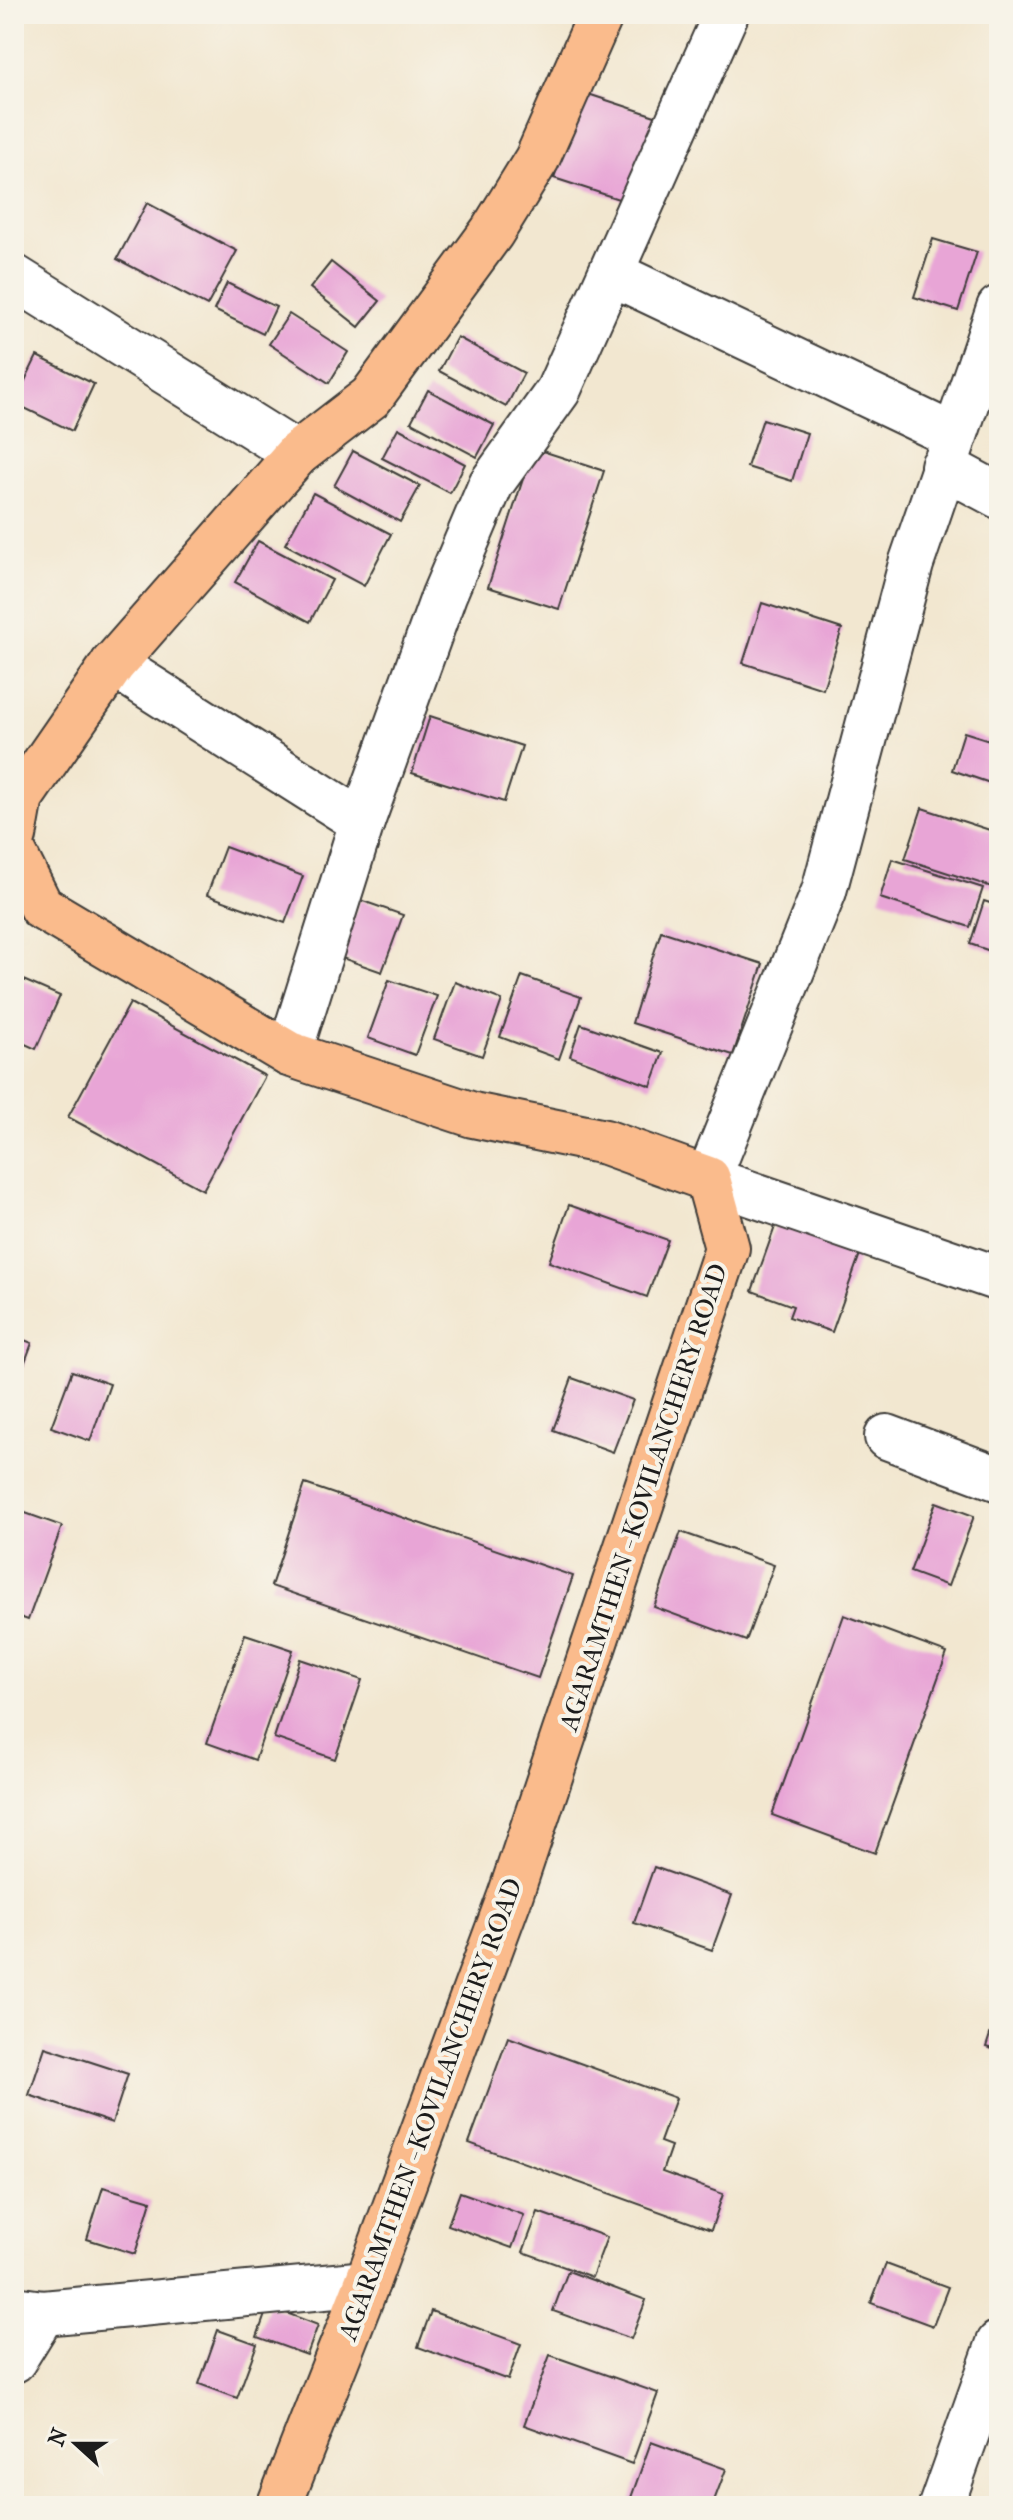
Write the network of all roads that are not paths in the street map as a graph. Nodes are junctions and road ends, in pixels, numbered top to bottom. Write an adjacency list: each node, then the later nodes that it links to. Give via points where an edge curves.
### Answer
1 (601, 14): 7 (main road, via 537,159 492,232 371,397)
2 (726, 14): 3 (street)
3 (613, 274): 6 (street); 10 (street, via 558,391 491,484 444,595)
4 (14, 277): 7 (street)
5 (999, 308): 6 (street)
6 (948, 451): 8 (street); 14 (street, via 911,564 824,891)
7 (297, 454): 9 (main road)
8 (999, 496)
9 (113, 664): 10 (street); 11 (main road, via 21,797)
10 (362, 822): 13 (street)
11 (14, 836)
12 (14, 853): 13 (main road, via 41,907)
13 (289, 1054): 14 (main road, via 473,1115 605,1142)
14 (708, 1179): 15 (street); 18 (main road, AGARAMTHEN - KOVILANCHERY ROAD, via 727,1248 510,1896)
15 (999, 1279)
16 (887, 1437): 17 (street)
17 (999, 1479)
18 (367, 2283): 19 (street); 23 (main road, AGARAMTHEN - KOVILANCHERY ROAD)
19 (28, 2311): 21 (street)
20 (999, 2343): 22 (street)
21 (14, 2360)
22 (987, 2414): 24 (street)
23 (279, 2506)
24 (941, 2506)

